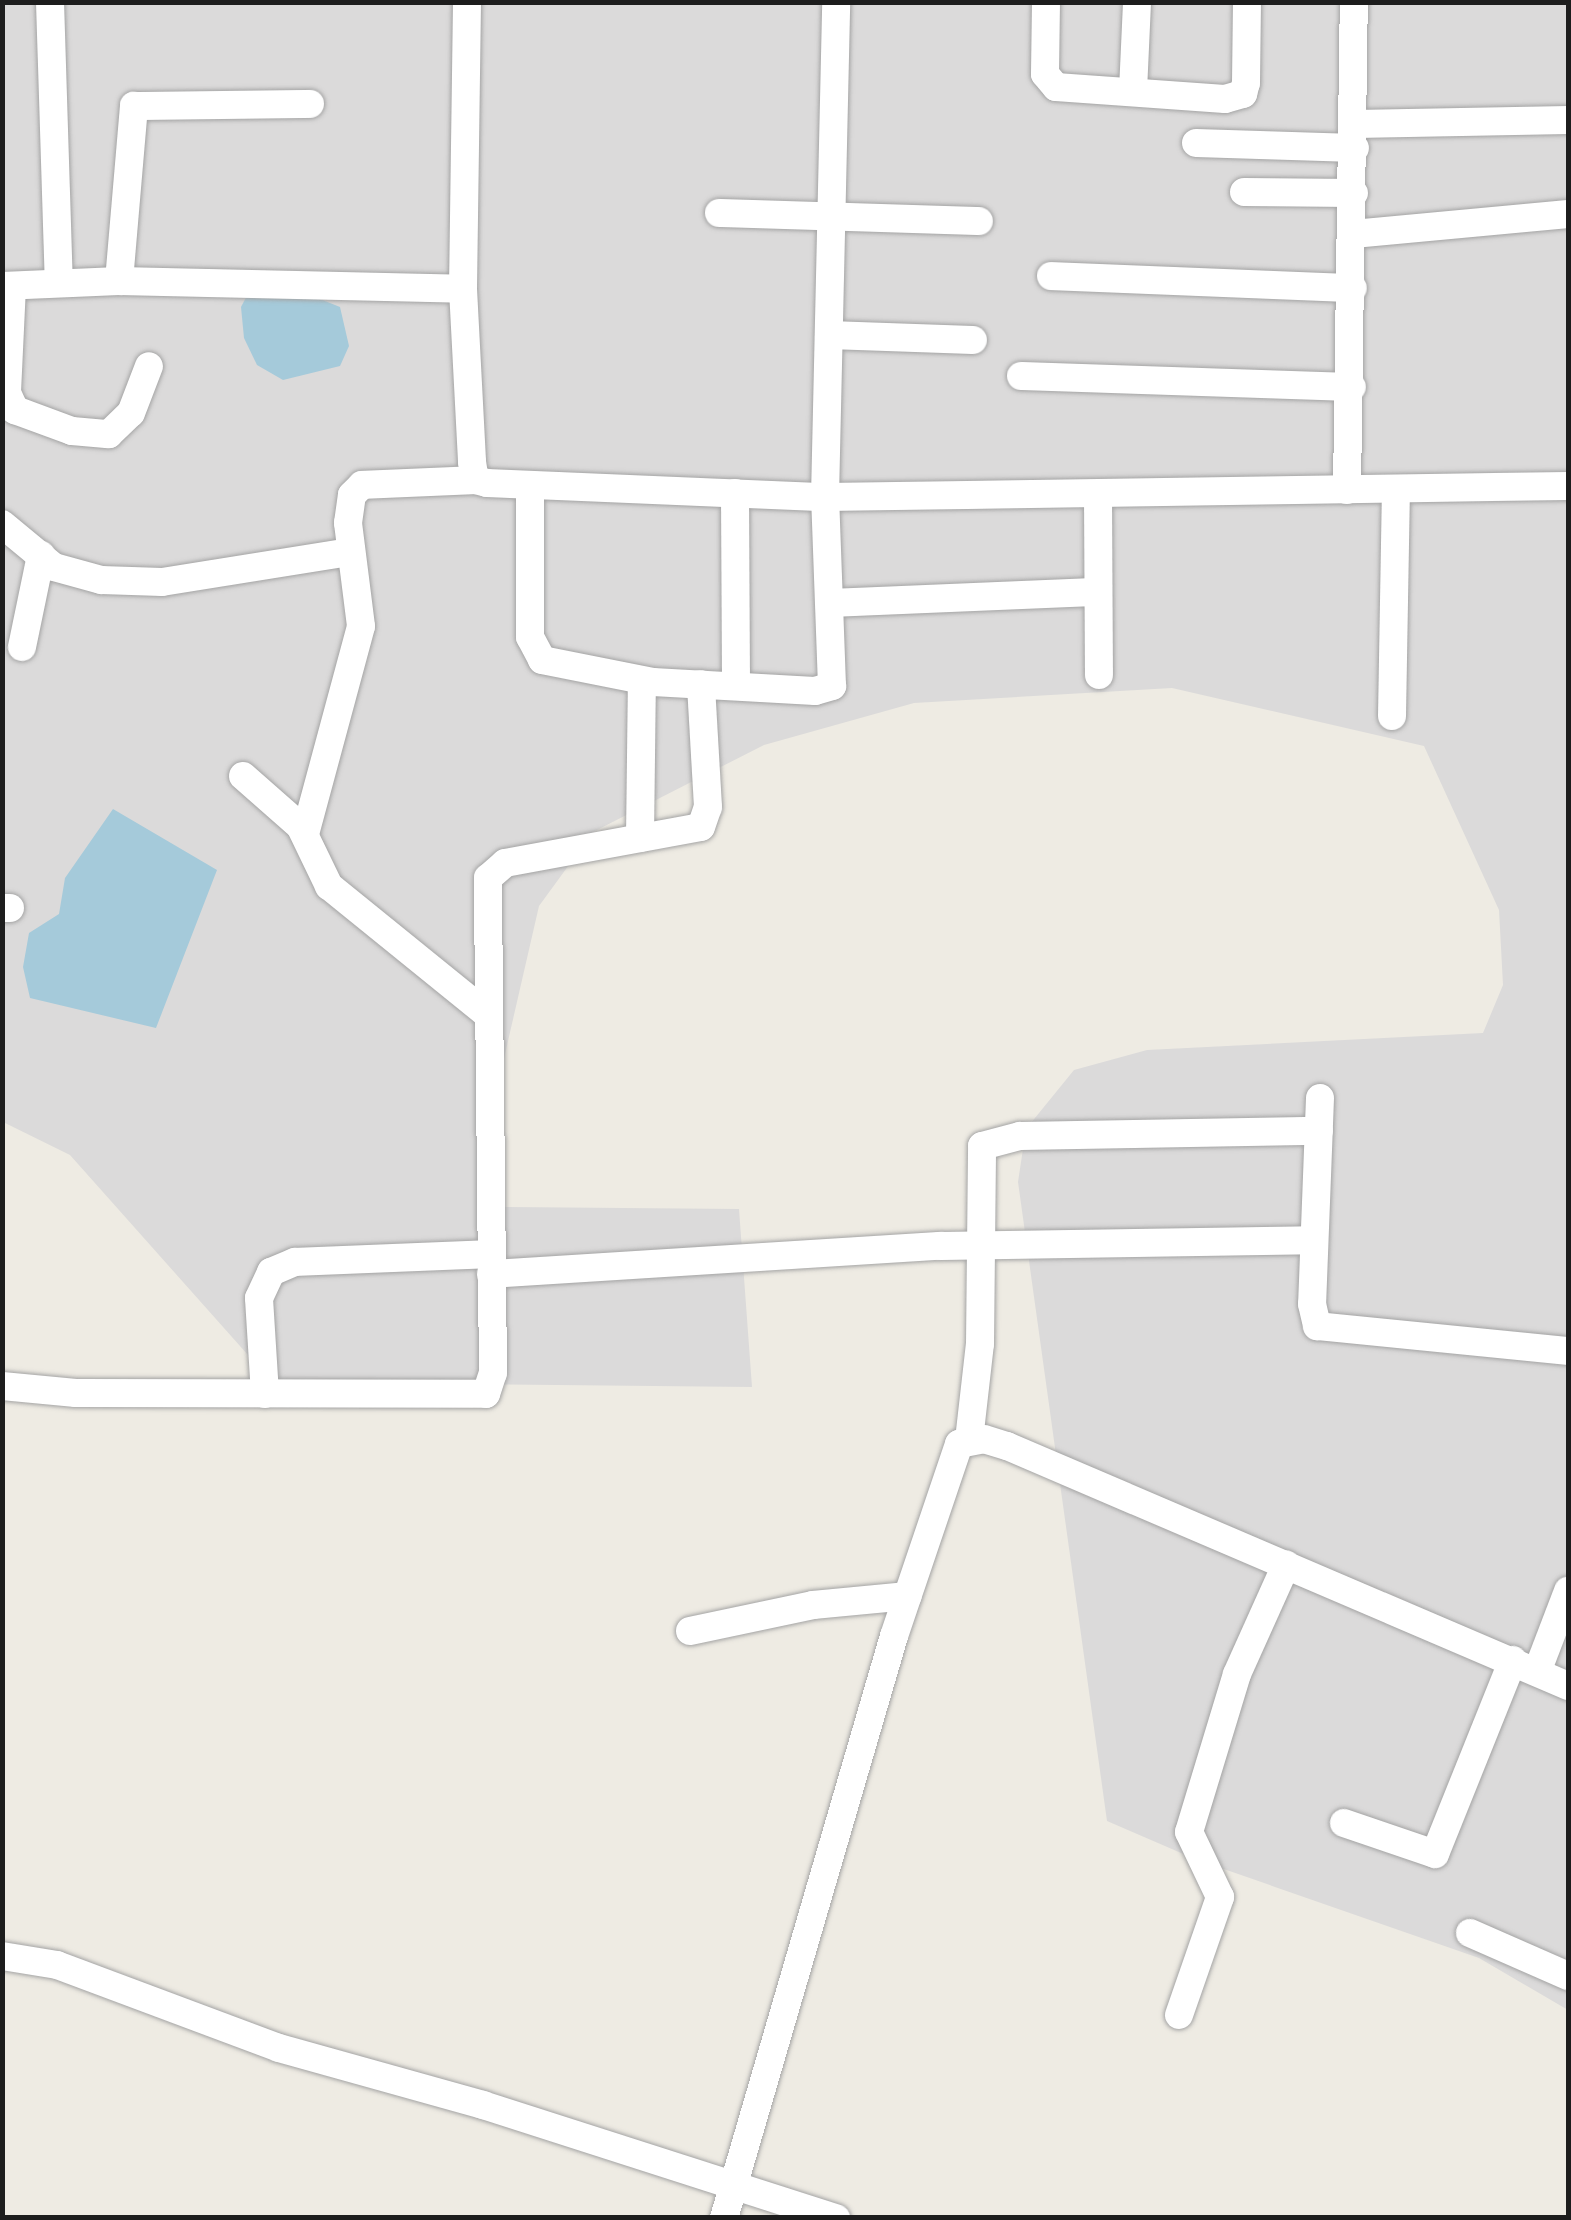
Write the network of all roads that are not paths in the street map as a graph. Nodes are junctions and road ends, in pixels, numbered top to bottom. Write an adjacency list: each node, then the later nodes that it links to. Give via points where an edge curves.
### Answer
1 (50, 2): 22 (street)
2 (467, 2): 25 (street)
3 (836, 2): 17 (street)
4 (1046, 2): 8 (street, via 1048,82 1063,90)
5 (1137, 2): 8 (street)
6 (1247, 2): 8 (street, via 1243,94 1225,99)
7 (1354, 2): 11 (street)
8 (1133, 90)
9 (310, 104): 21 (street, via 134,106)
10 (1568, 120): 11 (street)
11 (1355, 136): 12 (street); 14 (street)
12 (1196, 142)
13 (1244, 192): 14 (street)
14 (1354, 193): 19 (street)
15 (720, 213): 17 (street)
16 (1568, 214): 19 (street)
17 (832, 218): 18 (street); 26 (street)
18 (979, 221)
19 (1353, 234): 24 (street)
20 (1051, 276): 24 (street)
21 (119, 280): 22 (street); 25 (street)
22 (60, 282): 23 (street)
23 (8, 286): 28 (street, via 7,393 15,410 72,432 108,434 130,413)
24 (1353, 288): 30 (street)
25 (464, 289): 31 (street)
26 (829, 335): 27 (street); 38 (street)
27 (973, 340)
28 (149, 366)
29 (1021, 376): 30 (street)
30 (1352, 386): 34 (street)
31 (476, 480): 32 (street); 40 (street, via 356,488)
32 (530, 485): 36 (street); 46 (street, via 535,655)
33 (1568, 486): 35 (street)
34 (1347, 490): 35 (street); 37 (street)
35 (1396, 490): 49 (street)
36 (735, 494): 38 (street); 48 (street)
37 (1098, 494): 38 (street); 42 (street)
38 (825, 497): 43 (street)
39 (2, 524): 41 (street)
40 (350, 552): 41 (street, via 162,582 101,580 54,567); 51 (street, via 361,626)
41 (41, 555): 44 (street)
42 (1098, 592): 43 (street); 45 (street)
43 (832, 603): 48 (street, via 832,686 814,692)
44 (22, 647)
45 (1098, 674)
46 (642, 680): 47 (street); 52 (street)
47 (702, 684): 48 (street); 52 (street, via 706,820 690,831)
48 (736, 684)
49 (1392, 716)
50 (243, 776): 51 (street)
51 (304, 834): 53 (street, via 329,886)
52 (640, 838): 53 (street, via 495,868 486,894)
53 (487, 1014): 58 (street)
54 (1320, 1098): 55 (street)
55 (1319, 1131): 56 (street); 57 (street, via 990,1140 980,1154)
56 (1314, 1240): 57 (street); 59 (street, via 1317,1326)
57 (978, 1246): 58 (street); 62 (street, via 980,1344)
58 (491, 1264): 61 (street, via 295,1262 271,1272 259,1298); 61 (street, via 494,1372 486,1394)
59 (1568, 1351)
60 (2, 1386): 61 (street)
61 (265, 1394)
62 (969, 1440): 63 (street, via 1007,1446); 65 (street, via 949,1460)
63 (1286, 1565): 67 (street); 73 (street, via 1238,1674 1189,1832 1220,1897)
64 (1568, 1591): 67 (street)
65 (908, 1596): 66 (street, via 813,1605); 74 (street)
66 (690, 1630)
67 (1525, 1666): 68 (street); 69 (street, via 1435,1854)
68 (1568, 1686)
69 (1344, 1823)
70 (1470, 1933): 72 (street)
71 (2, 1956): 74 (street, via 56,1966 280,2048)
72 (1568, 1976)
73 (1179, 2015)
74 (734, 2184): 75 (street); 76 (street)
75 (724, 2218)
76 (836, 2218)

